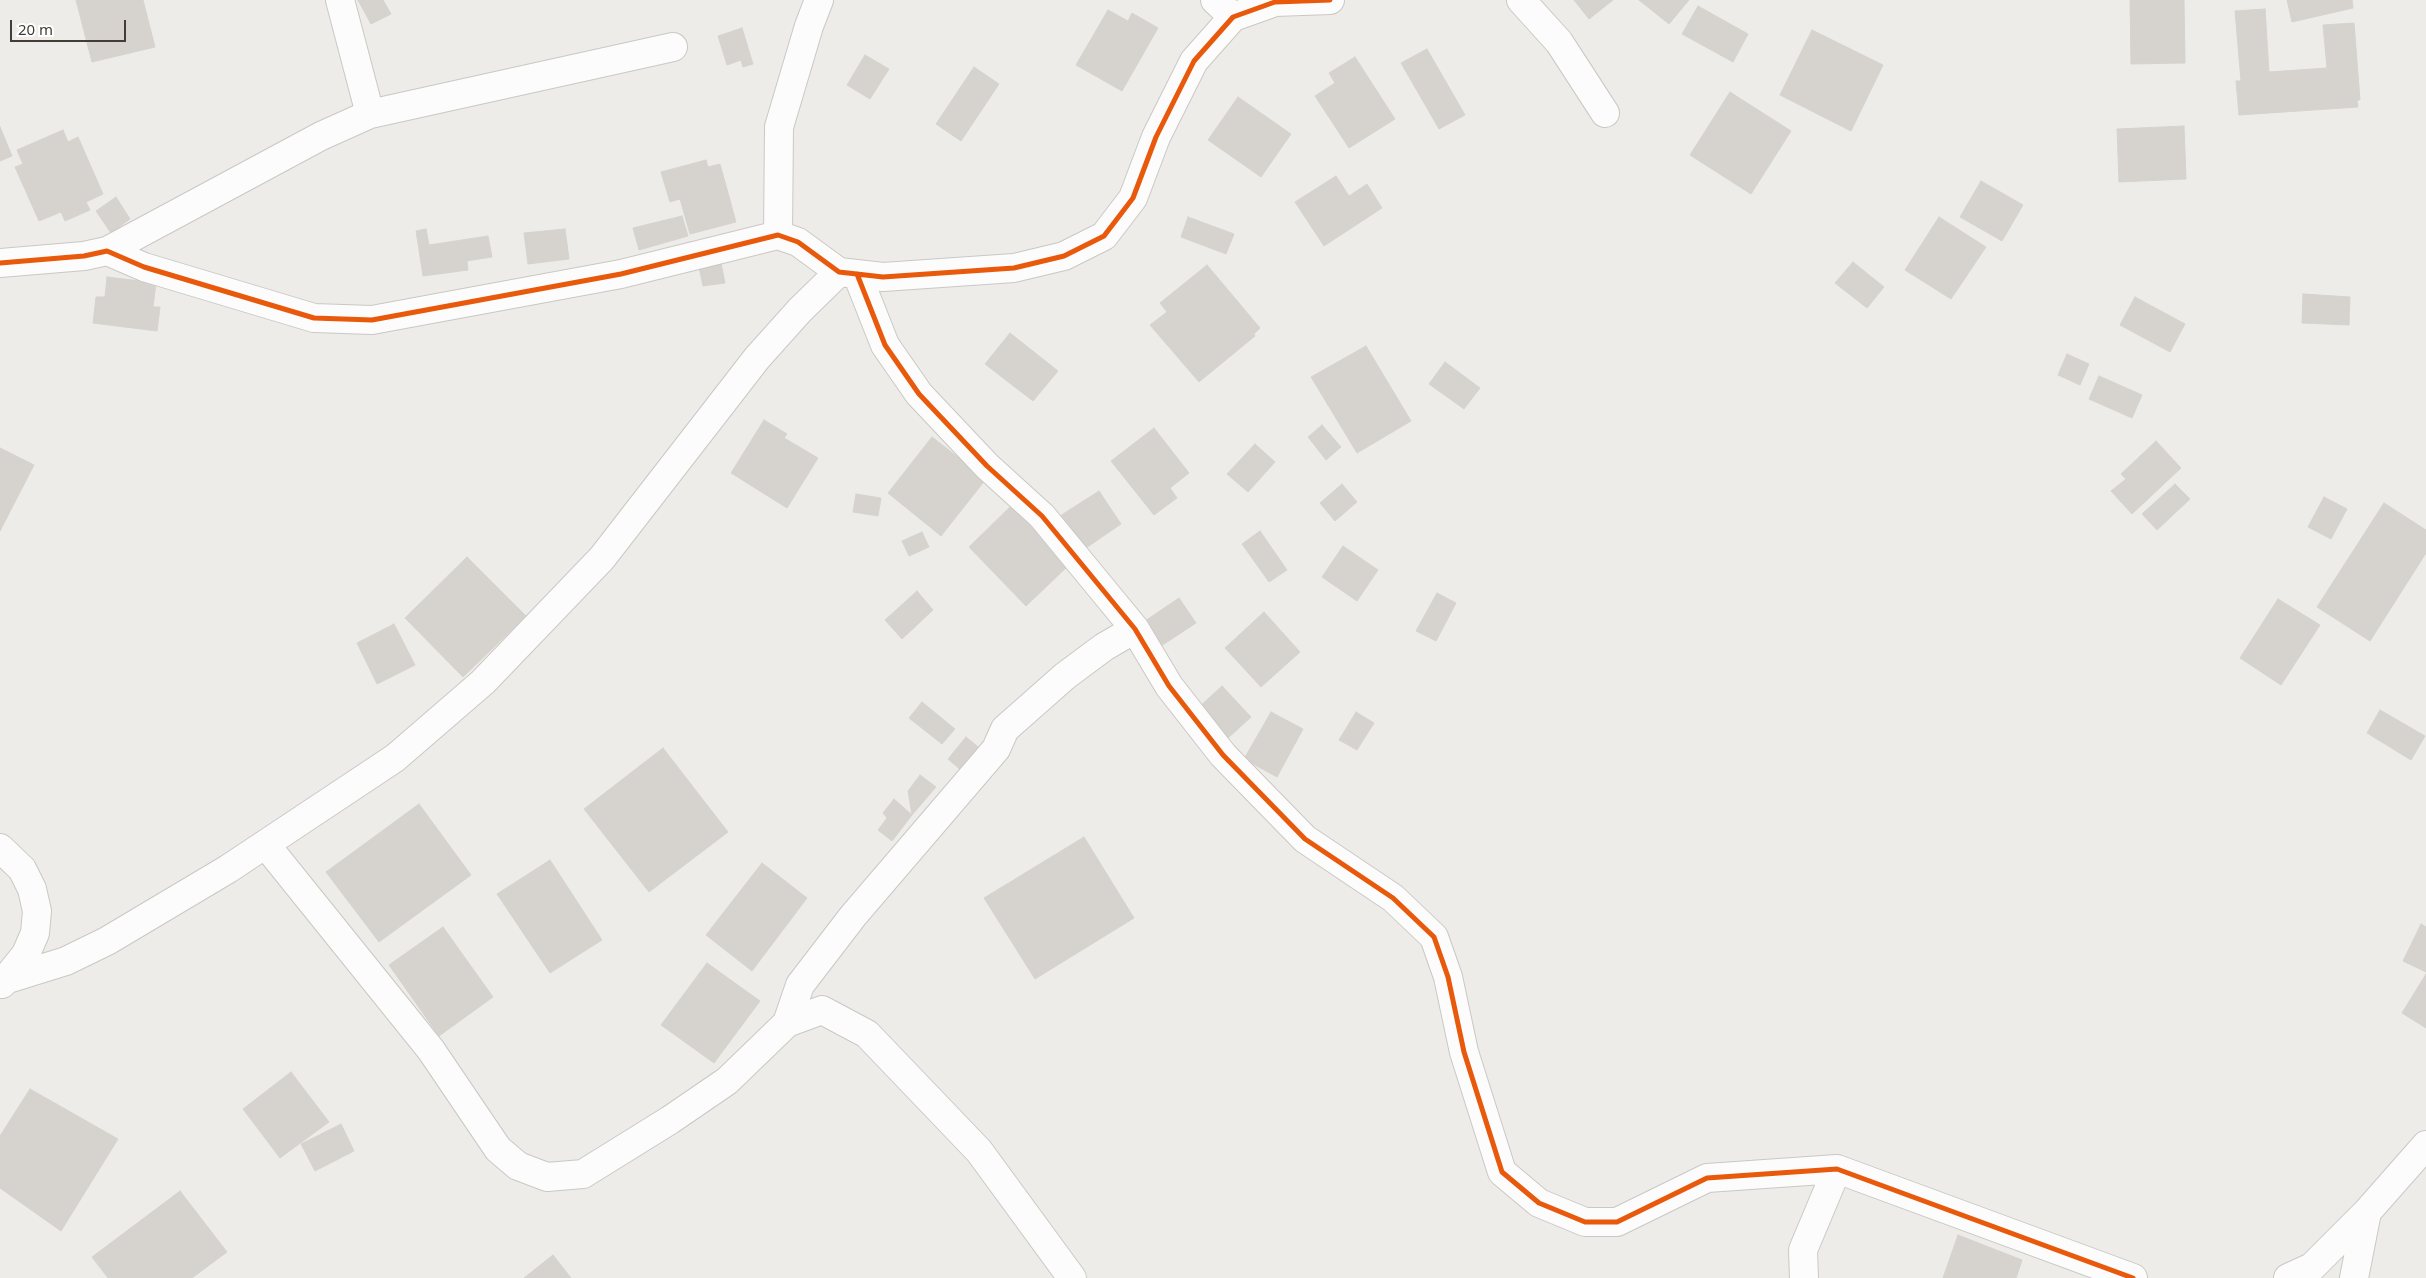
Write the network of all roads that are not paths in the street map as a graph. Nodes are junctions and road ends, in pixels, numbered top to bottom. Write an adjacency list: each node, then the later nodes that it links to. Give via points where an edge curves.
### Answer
1 (340, 0): 8 (street)
2 (819, 0): 9 (street, via 779,127)
3 (1330, 0): 5 (street)
4 (1521, 0): 7 (street, via 1560,42)
5 (1224, 8): 12 (street, via 1156,137 1133,198 1104,236 1064,256 1014,268 884,277)
6 (673, 47): 8 (street)
7 (1605, 113)
8 (370, 114): 10 (street, via 321,136)
9 (778, 235): 10 (street, via 621,274 372,320 314,318 144,267); 12 (street, via 798,242)
10 (107, 251): 11 (street)
11 (0, 263)
12 (848, 273): 13 (street, via 885,345 919,394 987,466 1042,516); 14 (street, via 800,310 757,358 602,558 483,682 395,758)
13 (1135, 629): 17 (street, via 1065,676 1005,729 996,749 853,916 800,985); 19 (street, via 1169,686 1223,755 1305,839 1393,898 1434,937 1448,977 1464,1052 1502,1172 1540,1203 1585,1222 1617,1222 1707,1178)
14 (266, 844): 16 (street, via 107,941 66,961); 17 (street, via 431,1050 498,1150 518,1166 547,1177 583,1174 670,1120 727,1082)
15 (0, 848): 16 (street, via 22,868 32,889 37,911 35,933 26,954)
16 (2, 983)
17 (787, 1023): 21 (street, via 822,1010 867,1034 979,1151)
18 (2426, 1145): 20 (street)
19 (1837, 1169): 22 (street, via 1803,1250); 23 (street)
20 (2367, 1212): 24 (street, via 2312,1267); 25 (street)
21 (1072, 1278)
22 (1804, 1278)
23 (2133, 1278)
24 (2288, 1278)
25 (2354, 1278)

